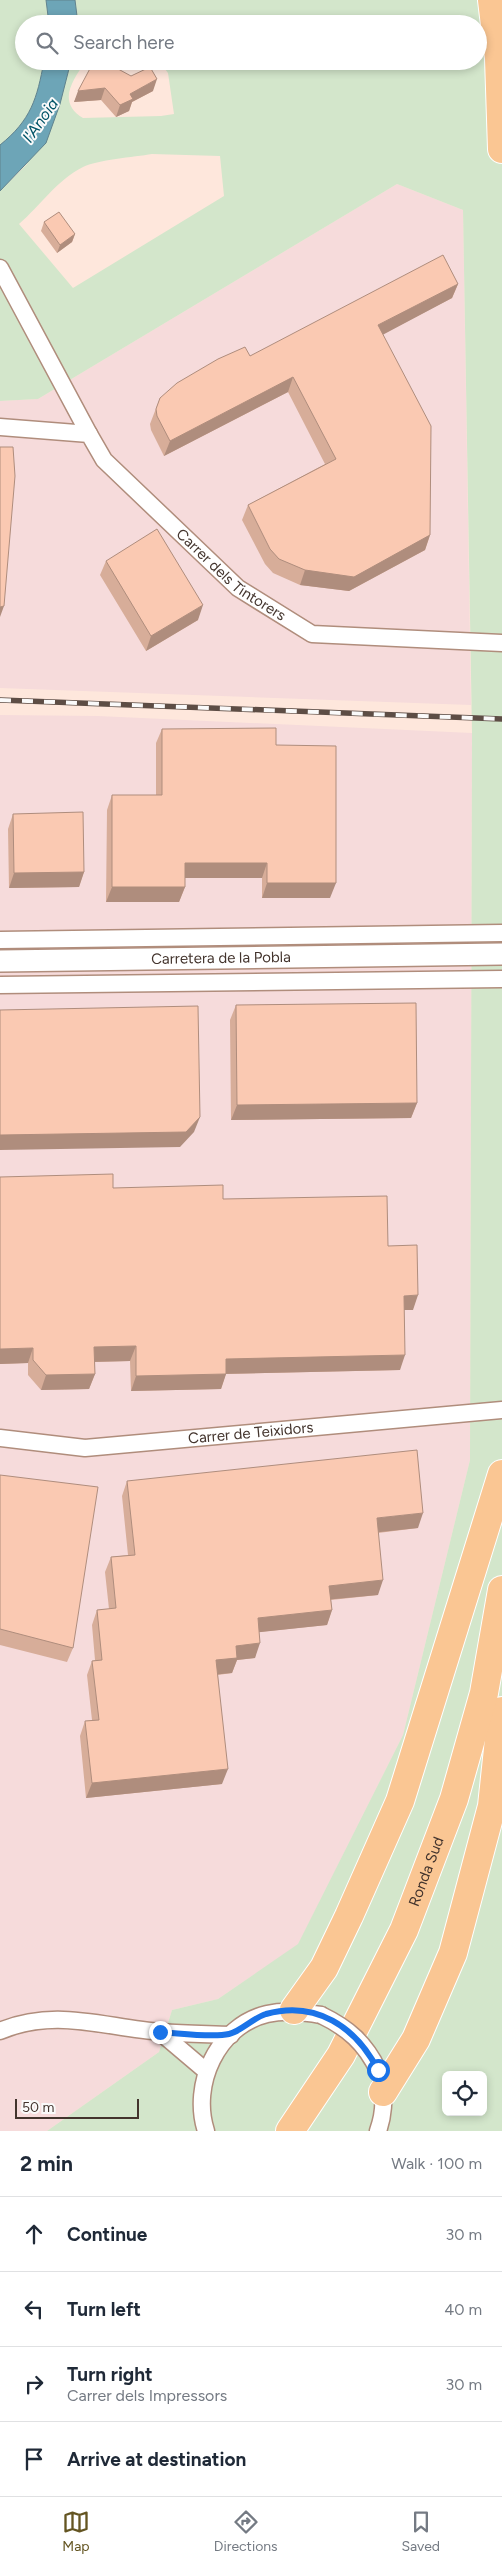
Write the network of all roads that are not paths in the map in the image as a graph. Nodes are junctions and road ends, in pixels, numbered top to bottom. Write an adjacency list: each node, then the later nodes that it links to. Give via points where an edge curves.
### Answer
1 (492, 0): 2 (highway, via 499,58)
2 (502, 149)
3 (2, 272): 5 (street, Carrer dels Tintorers)
4 (0, 427): 5 (street)
5 (89, 434): 6 (street, Carrer dels Tintorers, via 104,460 238,588 312,634)
6 (502, 642)
7 (502, 933): 9 (street, Carretera de la Pobla)
8 (0, 940): 9 (street, Carretera de la Pobla)
9 (488, 947): 10 (street, Carretera de la Pobla)
10 (0, 961)
11 (502, 979): 12 (street, Carretera de la Pobla)
12 (0, 985)
13 (502, 1410): 14 (street, Carrer de Teixidors, via 85,1448)
14 (0, 1438)
15 (502, 1474): 18 (highway, via 400,1801 324,1968)
16 (502, 1590): 26 (highway, Ronda Sud, via 484,1693 459,1781 404,1930 341,2055)
17 (502, 1711): 23 (highway, via 492,1806 453,1953 416,2039)
18 (294, 2010): 21 (street, via 266,2014); 23 (street, bridge, via 320,2015 343,2026 370,2053)
19 (0, 2031): 20 (street, via 52,2018)
20 (160, 2032): 21 (street); 22 (street)
21 (230, 2034): 22 (street, via 212,2057)
22 (206, 2071): 25 (street, via 201,2099)
23 (381, 2081): 24 (street)
24 (381, 2128)
25 (206, 2131)
26 (290, 2131)

